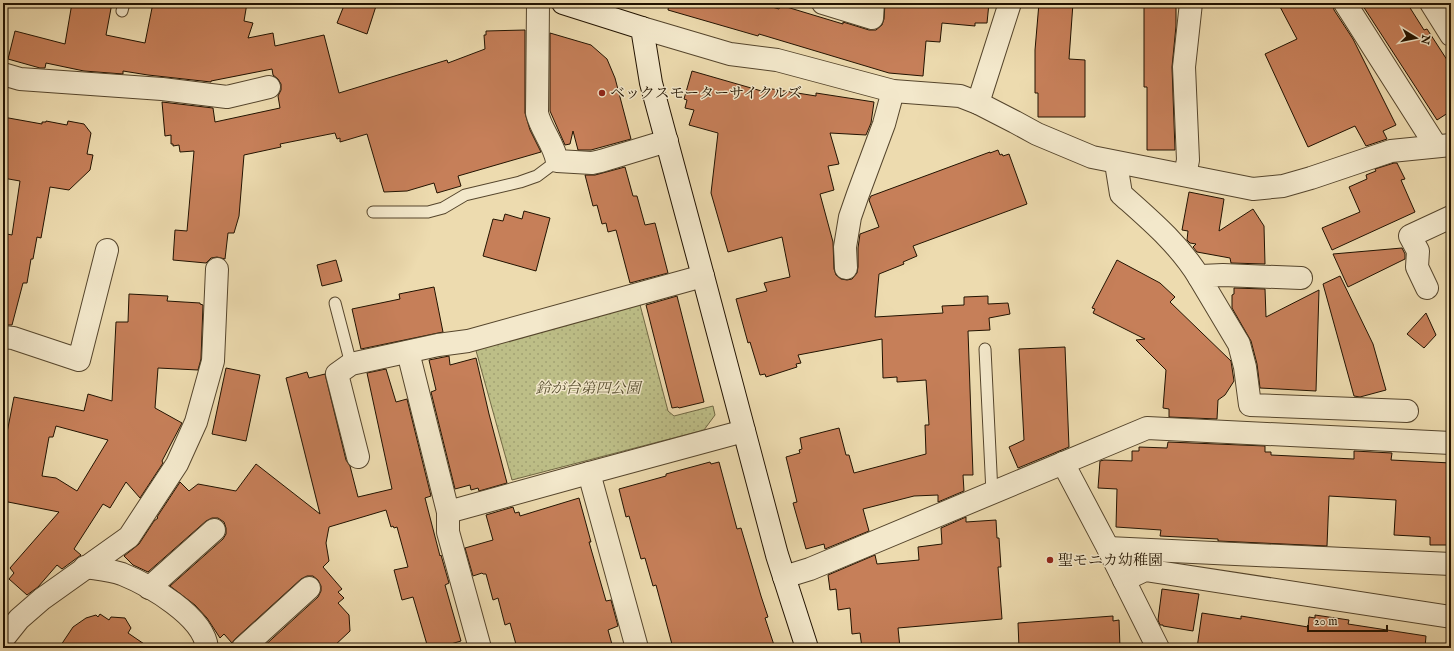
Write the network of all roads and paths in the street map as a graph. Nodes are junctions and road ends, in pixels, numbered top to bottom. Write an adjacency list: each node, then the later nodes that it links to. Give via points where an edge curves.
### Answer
1 (538, 3): 17 (street, via 537,113 539,123 556,153)
2 (563, 3): 9 (street)
3 (823, 3): 4 (street, via 872,18)
4 (873, 3)
5 (1010, 3): 14 (street)
6 (1191, 3): 19 (street, via 1184,67 1188,160)
7 (1345, 3): 16 (street)
8 (1431, 3): 10 (street)
9 (642, 28): 13 (street, via 730,54 777,60); 15 (street, via 651,83)
10 (1451, 35)
11 (3, 74): 12 (street, via 20,79 162,89 227,97)
12 (268, 87)
13 (893, 91): 14 (street, via 960,96); 23 (street, via 884,124 850,217 845,247)
14 (978, 103): 18 (street, via 1038,134 1092,157)
15 (667, 142): 17 (street, via 601,162); 25 (street)
16 (1443, 145): 19 (street, via 1391,151 1283,186 1253,189)
17 (557, 161): 20 (lane, via 536,176 465,195 436,211)
18 (1116, 163): 19 (street); 26 (street, via 1121,194 1175,245 1190,262)
19 (1185, 175)
20 (373, 212)
21 (1451, 217): 28 (street, via 1410,236 1418,251 1416,267)
22 (107, 250): 30 (street, via 79,360 13,338)
23 (846, 268)
24 (217, 269): 45 (street, via 213,361 202,404 187,443 177,464 129,537)
25 (703, 276): 32 (street, via 468,341); 35 (street)
26 (1199, 278): 27 (street, via 1223,275); 34 (street, via 1238,344 1245,367 1250,405)
27 (1301, 278)
28 (1427, 288)
29 (335, 303): 33 (lane)
30 (3, 338)
31 (984, 349): 40 (lane)
32 (408, 352): 33 (street); 41 (street)
33 (351, 364): 37 (street, via 337,374)
34 (1407, 411)
35 (744, 431): 39 (street); 46 (street)
36 (1451, 443): 38 (street, via 1148,428)
37 (358, 458)
38 (1063, 463): 40 (street); 43 (street)
39 (588, 473): 41 (street); 55 (street)
40 (992, 493): 46 (street, via 810,570)
41 (448, 512): 54 (street, via 448,532)
42 (214, 530): 48 (street)
43 (1108, 548): 44 (street); 47 (street)
44 (1451, 564)
45 (85, 567): 48 (street, via 122,574); 51 (street, via 36,604 19,619)
46 (784, 577): 56 (street)
47 (1124, 580): 50 (street, via 1145,570); 57 (street)
48 (149, 588): 52 (street, via 196,622 207,640)
49 (308, 588): 53 (street)
50 (1451, 617)
51 (3, 639)
52 (208, 648)
53 (243, 648)
54 (480, 648)
55 (637, 648)
56 (807, 648)
57 (1158, 648)

